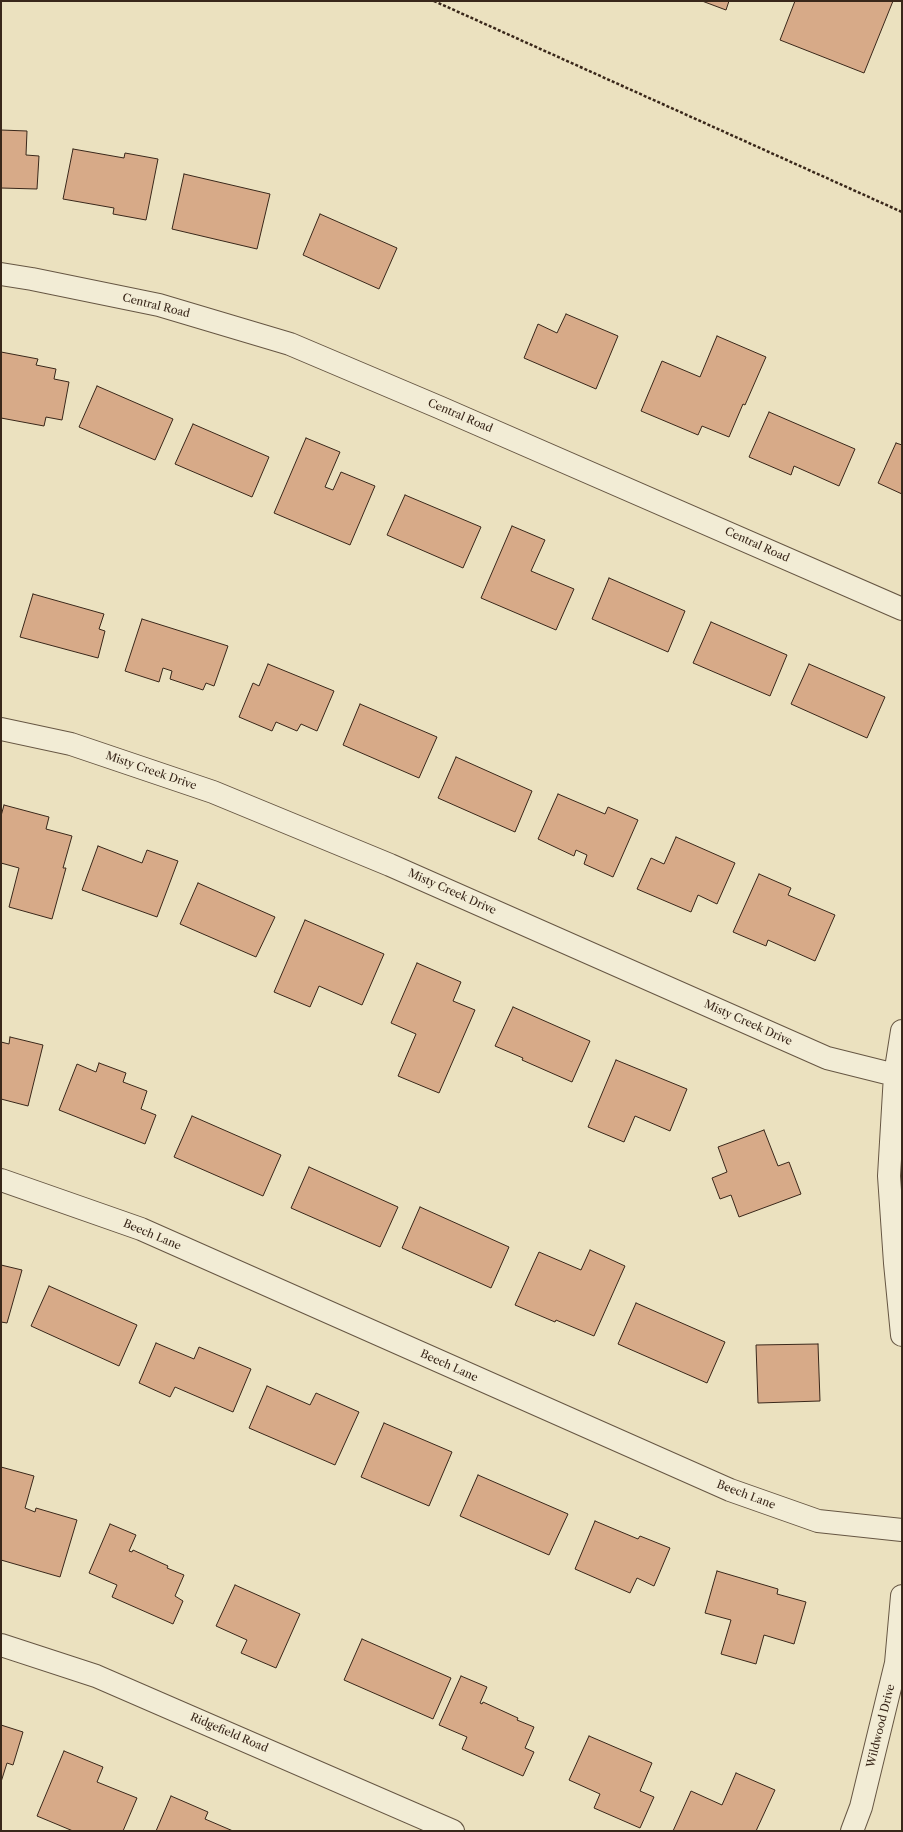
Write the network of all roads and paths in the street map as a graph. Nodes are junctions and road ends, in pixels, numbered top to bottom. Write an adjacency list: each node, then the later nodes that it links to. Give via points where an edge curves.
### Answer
1 (434, 1): 2 (path)
2 (902, 212)
3 (1, 274): 4 (street, Central Road, via 159,305 290,344)
4 (902, 609)
5 (1, 729): 7 (street, Misty Creek Drive, via 71,744 213,792 390,865 828,1058)
6 (902, 1031): 7 (street)
7 (895, 1075): 9 (street, via 889,1176)
8 (1, 1180): 10 (street, Beech Lane, via 140,1229 730,1490 818,1521)
9 (902, 1335)
10 (902, 1530)
11 (902, 1596): 14 (street, Wildwood Drive, via 896,1663 861,1808)
12 (1, 1645): 13 (street, Ridgefield Road, via 96,1676)
13 (453, 1831)
14 (852, 1831)

